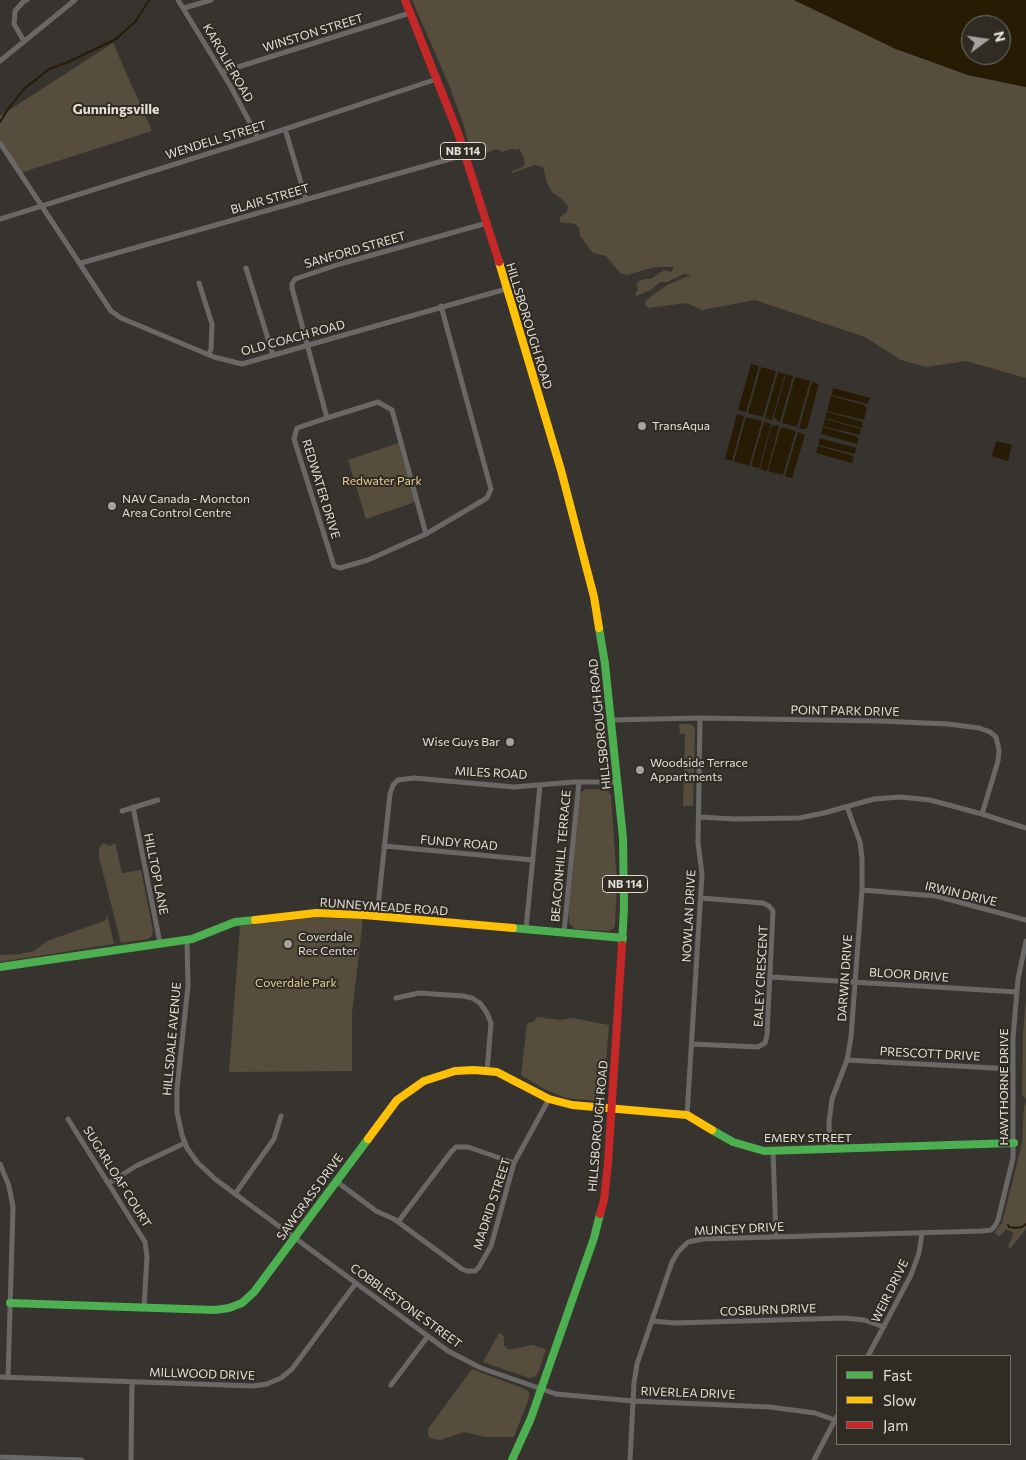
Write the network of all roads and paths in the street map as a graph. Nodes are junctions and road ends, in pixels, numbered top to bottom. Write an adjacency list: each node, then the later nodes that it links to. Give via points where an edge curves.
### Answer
1 (27, 0): 8 (street, via 15,11 14,24)
2 (75, 0): 8 (street)
3 (178, 0): 6 (street, KAROLIE ROAD)
4 (211, 0): 6 (street)
5 (404, 0): 7 (street, HILLSBOROUGH ROAD / NB 114)
6 (184, 8): 10 (street, KAROLIE ROAD)
7 (410, 13): 10 (street, WINSTON STREET); 11 (street, HILLSBOROUGH ROAD / NB 114)
8 (24, 41): 9 (street)
9 (0, 61)
10 (222, 72): 13 (street, KAROLIE ROAD)
11 (438, 79): 12 (street, WENDELL STREET); 15 (street, HILLSBOROUGH ROAD / NB 114)
12 (285, 129): 13 (street, WENDELL STREET); 16 (street)
13 (258, 138): 17 (street, WENDELL STREET)
14 (0, 143): 17 (street, OLD COACH ROAD)
15 (464, 155): 16 (street, BLAIR STREET); 19 (street, HILLSBOROUGH ROAD / NB 114)
16 (306, 199): 20 (street, BLAIR STREET)
17 (42, 206): 18 (street, WENDELL STREET); 20 (street, OLD COACH ROAD)
18 (0, 218)
19 (487, 223): 23 (street, HILLSBOROUGH ROAD / NB 114); 25 (street, SANFORD STREET, via 296,278 292,288)
20 (81, 263): 26 (street, OLD COACH ROAD, via 111,311)
21 (246, 268): 27 (street)
22 (199, 283): 26 (street, via 212,324)
23 (506, 289): 24 (street, OLD COACH ROAD); 31 (street, HILLSBOROUGH ROAD / NB 114, via 561,470 594,597)
24 (442, 306): 25 (street, OLD COACH ROAD); 29 (street, REDWATER DRIVE, via 491,489 487,498)
25 (308, 345): 27 (street, OLD COACH ROAD); 28 (street)
26 (208, 354): 27 (street, OLD COACH ROAD, via 242,364)
27 (272, 355)
28 (327, 418): 29 (street, REDWATER DRIVE, via 378,402 392,410); 29 (street, REDWATER DRIVE, via 297,428 294,439 334,566 340,568 368,560)
29 (426, 534)
30 (700, 718): 31 (street, POINT PARK DRIVE); 39 (street, POINT PARK DRIVE, via 918,723 985,730 996,737 999,750); 40 (street, NOWLAN DRIVE)
31 (612, 720): 33 (street, HILLSBOROUGH ROAD / NB 114)
32 (578, 782): 33 (street, MILES ROAD); 34 (street, MILES ROAD); 49 (street, BEACONHILL TERRACE)
33 (618, 782): 50 (street, HILLSBOROUGH ROAD / NB 114, via 625,864)
34 (540, 785): 42 (street, MILES ROAD, via 401,779 395,782 390,794); 43 (street)
35 (158, 800): 37 (street)
36 (847, 807): 39 (street, via 880,798 908,797); 40 (street, via 824,814 789,818); 44 (street, DARWIN DRIVE, via 860,842)
37 (134, 808): 38 (street); 53 (street, HILLTOP LANE)
38 (122, 811)
39 (982, 814): 41 (street)
40 (699, 817): 45 (street, NOWLAN DRIVE)
41 (1026, 828)
42 (384, 846): 43 (street, FUNDY ROAD); 46 (street)
43 (533, 860): 48 (street)
44 (862, 890): 47 (street, IRWIN DRIVE, via 936,896); 56 (street, DARWIN DRIVE)
45 (701, 898): 55 (street, EALEY CRESCENT, via 763,903 772,908); 59 (street, NOWLAN DRIVE)
46 (377, 916): 48 (street, RUNNEYMEADE ROAD); 51 (street, RUNNEYMEADE ROAD, via 324,913 281,916 235,922)
47 (1026, 920)
48 (526, 929): 49 (street, RUNNEYMEADE ROAD)
49 (564, 932): 50 (street, RUNNEYMEADE ROAD)
50 (622, 938): 64 (street, HILLSBOROUGH ROAD / NB 114)
51 (187, 940): 53 (street, RUNNEYMEADE ROAD); 68 (street, HILLSDALE AVENUE, via 188,986 176,1098)
52 (1026, 941): 57 (street, HAWTHORNE DRIVE)
53 (160, 944): 54 (street, RUNNEYMEADE ROAD)
54 (0, 967)
55 (771, 977): 56 (street, BLOOR DRIVE); 59 (street, EALEY CRESCENT, via 767,1040 763,1045 756,1048)
56 (855, 982): 57 (street, BLOOR DRIVE); 60 (street, DARWIN DRIVE)
57 (1017, 992): 61 (street, HAWTHORNE DRIVE)
58 (396, 998): 62 (street, via 419,993 463,996 480,1003 491,1023)
59 (692, 1044): 65 (street, NOWLAN DRIVE)
60 (847, 1060): 61 (street, PRESCOTT DRIVE); 70 (street, DARWIN DRIVE, via 832,1099)
61 (1012, 1069): 69 (street, HAWTHORNE DRIVE)
62 (488, 1071): 63 (street, SAWGRASS DRIVE, via 511,1078); 74 (street, SAWGRASS DRIVE, via 462,1070 442,1074 407,1091 388,1110)
63 (549, 1099): 64 (street, SAWGRASS DRIVE, via 572,1105); 72 (street, MADRID STREET)
64 (611, 1108): 65 (street, EMERY STREET); 93 (street, HILLSBOROUGH ROAD / NB 114, via 601,1213)
65 (688, 1115): 71 (street, EMERY STREET, via 740,1145)
66 (281, 1116): 76 (street, via 274,1139)
67 (68, 1119): 75 (street, SUGARLOAF COURT)
68 (185, 1143): 75 (street); 76 (street, HILLSDALE AVENUE, via 202,1168)
69 (1014, 1143): 70 (street, EMERY STREET); 78 (street, HAWTHORNE DRIVE, via 998,1220)
70 (830, 1150): 71 (street, EMERY STREET)
71 (773, 1152): 80 (street)
72 (514, 1163): 77 (street, via 468,1147 456,1148); 77 (street, MADRID STREET, via 491,1246 475,1271 462,1269)
73 (0, 1164): 83 (street, via 13,1207)
74 (336, 1182): 77 (street, MADRID STREET, via 376,1211); 81 (street, SAWGRASS DRIVE)
75 (108, 1183): 84 (street, SUGARLOAF COURT, via 146,1246)
76 (235, 1194): 81 (street, HILLSDALE AVENUE)
77 (398, 1222)
78 (991, 1230): 79 (street, MUNCEY DRIVE)
79 (922, 1233): 80 (street, MUNCEY DRIVE); 86 (street, WEIR DRIVE, via 914,1268)
80 (776, 1237): 85 (street, MUNCEY DRIVE, via 688,1242 675,1257)
81 (294, 1238): 82 (street, COBBLESTONE STREET); 84 (street, SAWGRASS DRIVE, via 250,1296 238,1305 215,1310)
82 (356, 1283): 87 (street, COBBLESTONE STREET); 91 (street, MILLWOOD DRIVE, via 292,1369 276,1381 253,1386)
83 (10, 1302): 84 (street, SAWGRASS DRIVE); 90 (street)
84 (144, 1307)
85 (652, 1321): 86 (street, COSBURN DRIVE, via 844,1318); 94 (street, MUNCEY DRIVE, via 638,1364)
86 (884, 1327): 88 (street, WEIR DRIVE)
87 (428, 1336): 92 (street); 93 (street, COBBLESTONE STREET, via 472,1364)
88 (869, 1355)
89 (0, 1377): 90 (street, MILLWOOD DRIVE)
90 (8, 1378): 91 (street, MILLWOOD DRIVE)
91 (132, 1382): 99 (street)
92 (391, 1385)
93 (540, 1390): 94 (street, RIVERLEA DRIVE); 100 (street, HILLSBOROUGH ROAD / NB 114)
94 (633, 1402): 95 (street, RIVERLEA DRIVE, via 770,1407); 101 (street, MUNCEY DRIVE)
95 (836, 1418): 102 (street)
96 (0, 1457): 97 (street)
97 (56, 1460): 98 (street)
98 (82, 1460)
99 (130, 1460)
100 (512, 1460)
101 (630, 1460)
102 (814, 1460)

